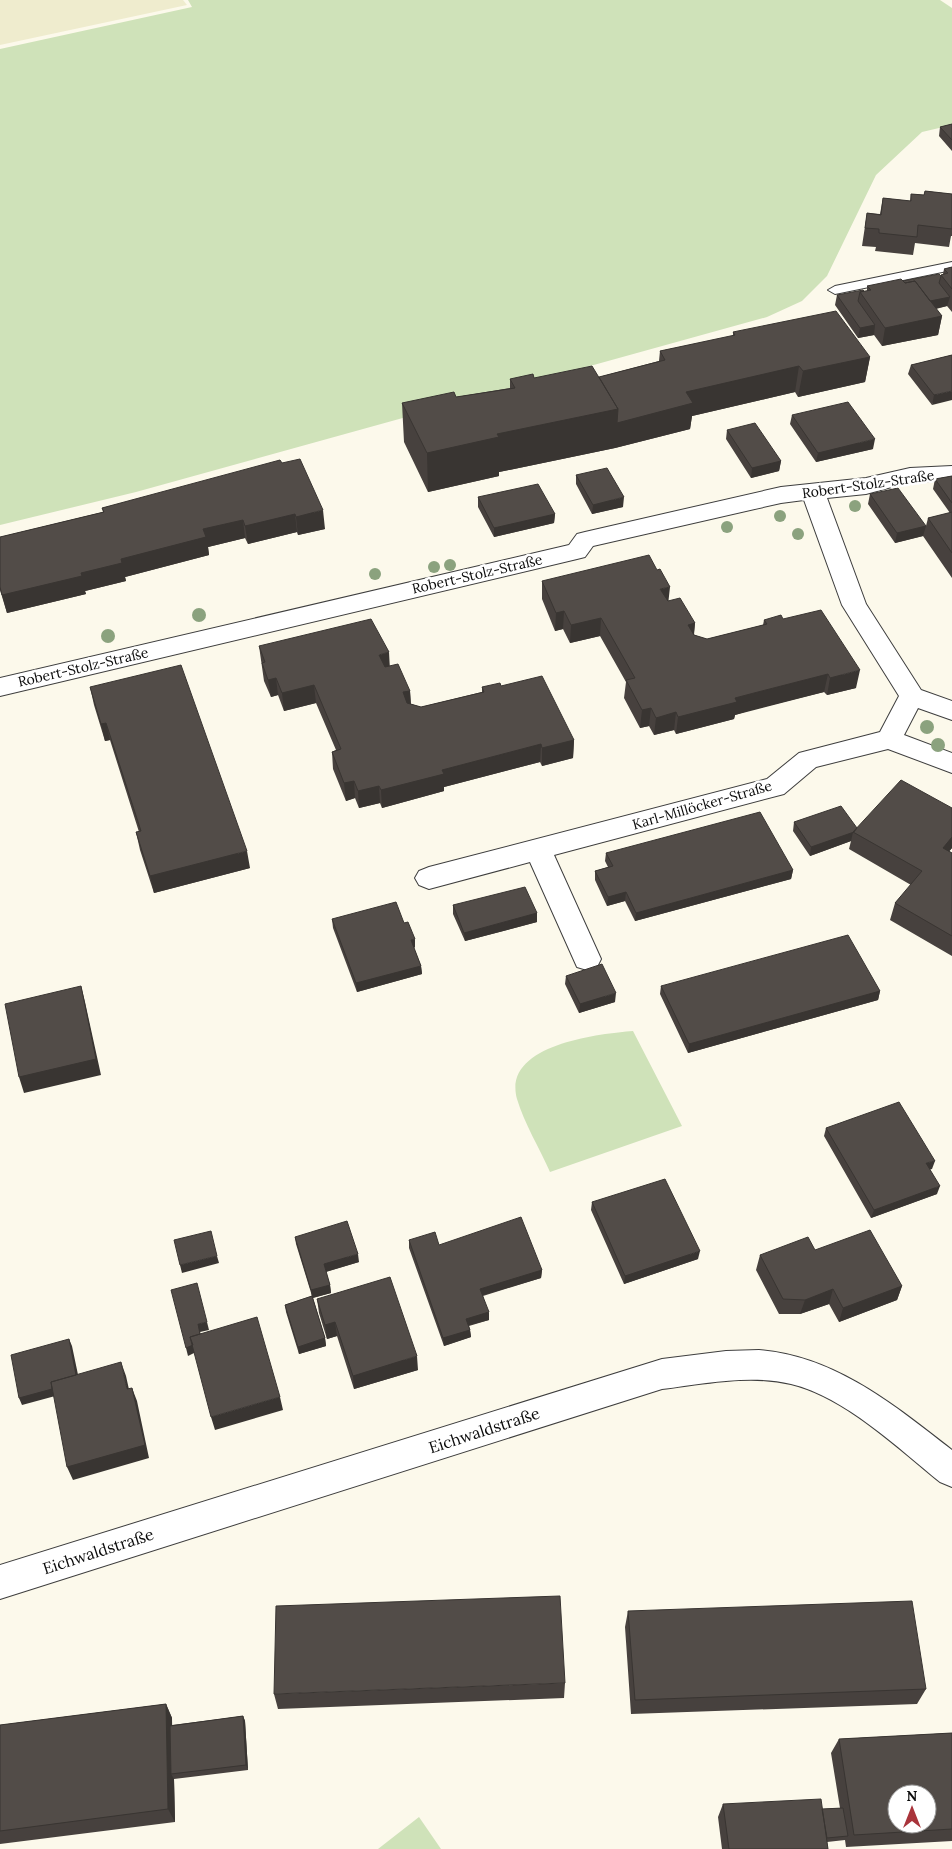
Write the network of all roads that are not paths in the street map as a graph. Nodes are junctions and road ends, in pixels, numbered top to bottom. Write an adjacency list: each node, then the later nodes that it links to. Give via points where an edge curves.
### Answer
1 (952, 266): 2 (lane)
2 (835, 290)
3 (952, 473): 4 (street, Robert-Stolz-Straße, via 910,475 866,486)
4 (812, 492): 5 (street, Robert-Stolz-Straße, via 781,495 585,540 577,551); 6 (street, via 854,605)
5 (0, 687)
6 (912, 696): 7 (street); 8 (street)
7 (952, 711)
8 (889, 739): 9 (street); 10 (street, Karl-Millöcker-Straße, via 808,760 775,787)
9 (952, 763)
10 (538, 850): 11 (street, Karl-Millöcker-Straße); 12 (street)
11 (430, 878)
12 (588, 959)
13 (952, 1471): 14 (street, Eichwaldstraße, via 853,1397 803,1373 739,1365 671,1372)
14 (0, 1582)

